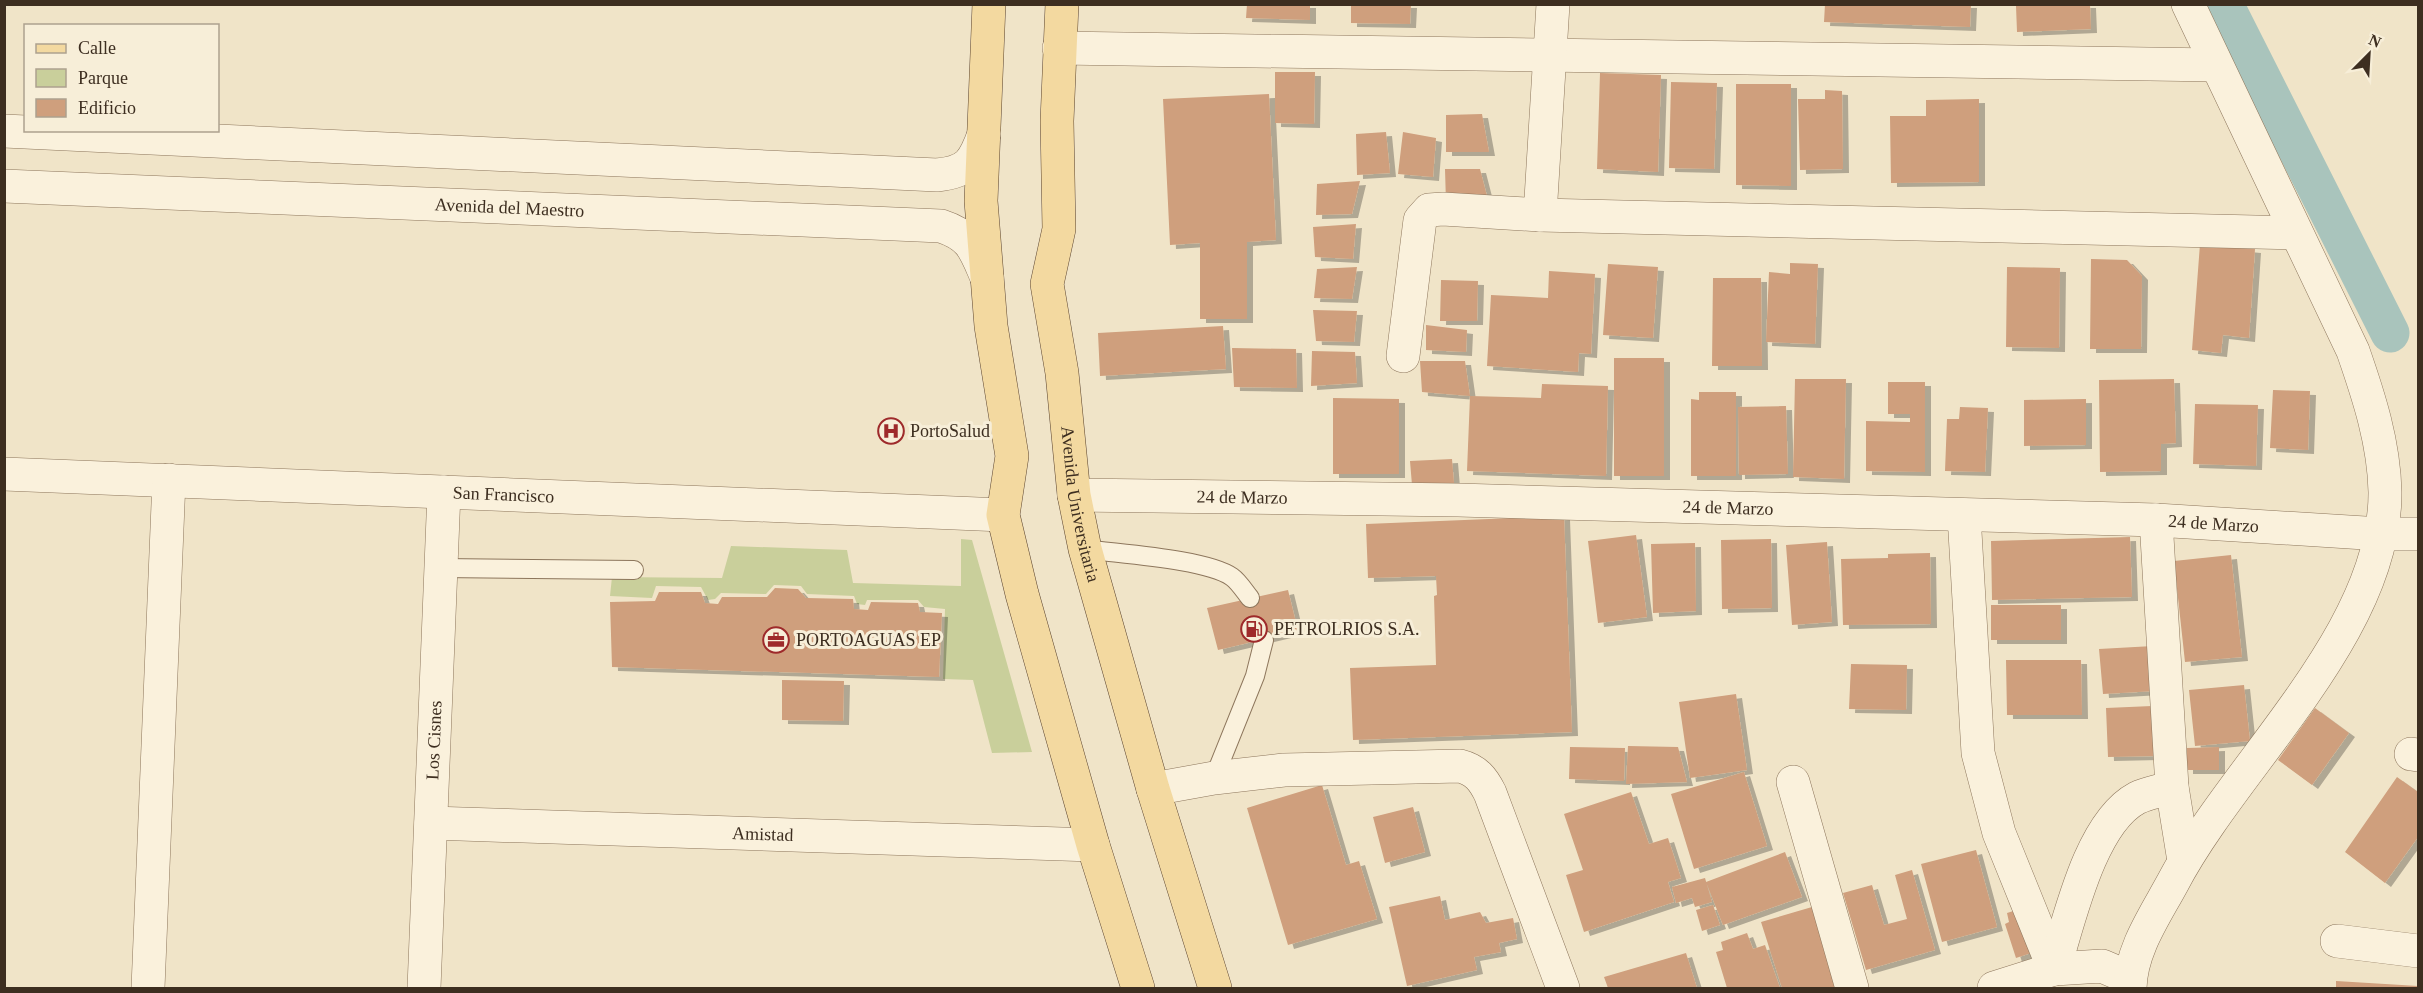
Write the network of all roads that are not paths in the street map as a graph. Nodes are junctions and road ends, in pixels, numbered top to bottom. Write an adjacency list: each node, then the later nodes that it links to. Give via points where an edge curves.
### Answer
1 (989, 4): 11 (main road)
2 (1062, 4): 5 (main road, Avenida Universitaria)
3 (1553, 4): 6 (street)
4 (2188, 4): 7 (street)
5 (1059, 48): 6 (street); 22 (main road, Avenida Universitaria, via 1059,230 1047,284 1062,374)
6 (1551, 55): 7 (street); 14 (street)
7 (2216, 65): 16 (street)
8 (4, 131): 9 (street)
9 (24, 132)
10 (26, 132): 12 (street)
11 (984, 134): 12 (street, via 975,156 954,174); 17 (main road, via 981,201)
12 (870, 170): 15 (street, via 892,187 896,199 892,211)
13 (4, 186): 15 (street, Avenida del Maestro)
14 (1540, 215): 16 (street); 18 (street, via 1429,210 1420,220)
15 (874, 223): 17 (street, Avenida del Maestro, via 941,226 957,231 976,251)
16 (2296, 233): 26 (street, via 2353,351 2371,404 2382,455 2385,494)
17 (987, 278): 23 (main road, via 1012,456)
18 (1403, 356)
19 (4, 474): 20 (street, San Francisco)
20 (169, 480): 21 (street, San Francisco); 44 (street)
21 (444, 492): 23 (street, San Francisco); 29 (street, Los Cisnes)
22 (1074, 495): 24 (street, 24 de Marzo, via 1458,500); 28 (main road, Avenida Universitaria)
23 (1003, 515): 38 (main road)
24 (1964, 515): 25 (street, 24 de Marzo); 42 (street, via 1978,753 1999,833)
25 (2156, 520): 26 (street, 24 de Marzo); 35 (street)
26 (2381, 534): 27 (street, 24 de Marzo); 39 (street, via 2368,578 2322,666)
27 (2418, 534)
28 (1085, 549): 31 (lane, via 1214,570 1232,578); 36 (main road, Avenida Universitaria)
29 (441, 568): 30 (lane); 37 (street, Los Cisnes)
30 (634, 570)
31 (1250, 598)
32 (1264, 640): 33 (lane, via 1256,676)
33 (1214, 778): 36 (street); 48 (street, via 1284,770 1460,766 1475,772 1490,793)
34 (1793, 782): 49 (street)
35 (2172, 787): 39 (street); 42 (street, via 2136,798 2104,831 2091,853)
36 (1154, 789): 47 (main road, Avenida Universitaria)
37 (430, 823): 38 (street, Amistad); 45 (street, Los Cisnes)
38 (1093, 845): 46 (main road)
39 (2184, 861): 43 (street, via 2137,952)
40 (2337, 941): 41 (street)
41 (2418, 951)
42 (2054, 969): 43 (street, via 2102,966); 50 (street)
43 (2130, 983)
44 (148, 988)
45 (424, 988)
46 (1138, 988)
47 (1215, 988)
48 (1563, 988)
49 (1852, 988)
50 (1994, 988)

